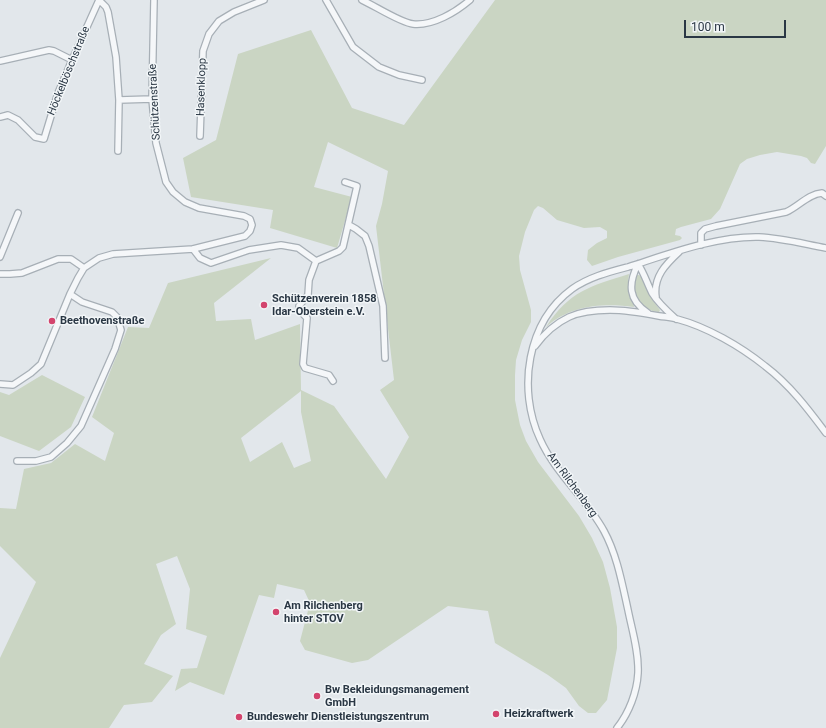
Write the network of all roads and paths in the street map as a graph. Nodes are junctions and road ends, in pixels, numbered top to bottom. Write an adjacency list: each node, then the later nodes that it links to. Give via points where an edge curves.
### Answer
1 (99, 0): 7 (street, Höckelböschstraße); 11 (street, via 108,12 116,58)
2 (154, 0): 10 (street, Schützenstraße)
3 (264, 0): 13 (street, Hasenklopp, via 219,21 209,34 203,51)
4 (326, 0): 9 (street, via 353,47 379,68)
5 (362, 0): 6 (street, via 413,24 444,18)
6 (470, 0)
7 (72, 60): 8 (street, via 49,50); 12 (street, Höckelböschstraße, via 58,93 44,139 35,137 18,120 8,115)
8 (0, 61)
9 (422, 80)
10 (152, 99): 11 (street); 21 (street, Schützenstraße, via 156,144 166,182 173,192 185,202 199,208 244,216 250,219 252,225 245,236)
11 (118, 100): 14 (street)
12 (0, 116)
13 (200, 136)
14 (118, 151)
15 (345, 182): 18 (street, via 357,186)
16 (826, 196): 19 (street, via 822,193 811,196 782,213 710,227 701,233)
17 (18, 213): 23 (street)
18 (349, 225): 24 (street, via 343,247); 33 (street, via 365,236 369,246 383,306)
19 (701, 245): 20 (street, Am Rilchenberg, via 734,238 759,237); 22 (street, Am Rilchenberg)
20 (826, 246)
21 (193, 249): 24 (street, via 200,258 211,263 249,250 281,245 298,248); 26 (street, via 113,254 99,258)
22 (680, 251): 25 (street, Am Rilchenberg); 29 (street, via 660,272 656,281)
23 (0, 257)
24 (316, 261): 34 (street, via 309,280 308,295 299,306 307,318 303,364 305,368 328,375)
25 (638, 264): 29 (street); 30 (street, via 631,280 632,294 637,303); 32 (street, Am Rilchenberg, via 596,277 565,295 543,321)
26 (84, 268): 27 (street, via 71,259 58,259 22,273); 28 (street)
27 (0, 274)
28 (70, 294): 35 (street, via 41,364 13,385); 37 (street, via 82,302 112,312 117,317 121,330 115,349 81,426 67,443 51,457 36,461)
29 (656, 299): 31 (street)
30 (650, 314): 31 (street); 32 (street, via 622,310 577,314 549,329)
31 (677, 319): 36 (street, via 729,342 766,366 795,394)
32 (532, 350): 38 (street, Am Rilchenberg, via 528,390 531,413 539,438 561,472 590,508 608,540 634,636 638,660 637,683 628,710)
33 (385, 358)
34 (333, 381)
35 (0, 384)
36 (826, 434)
37 (17, 461)
38 (617, 728)

